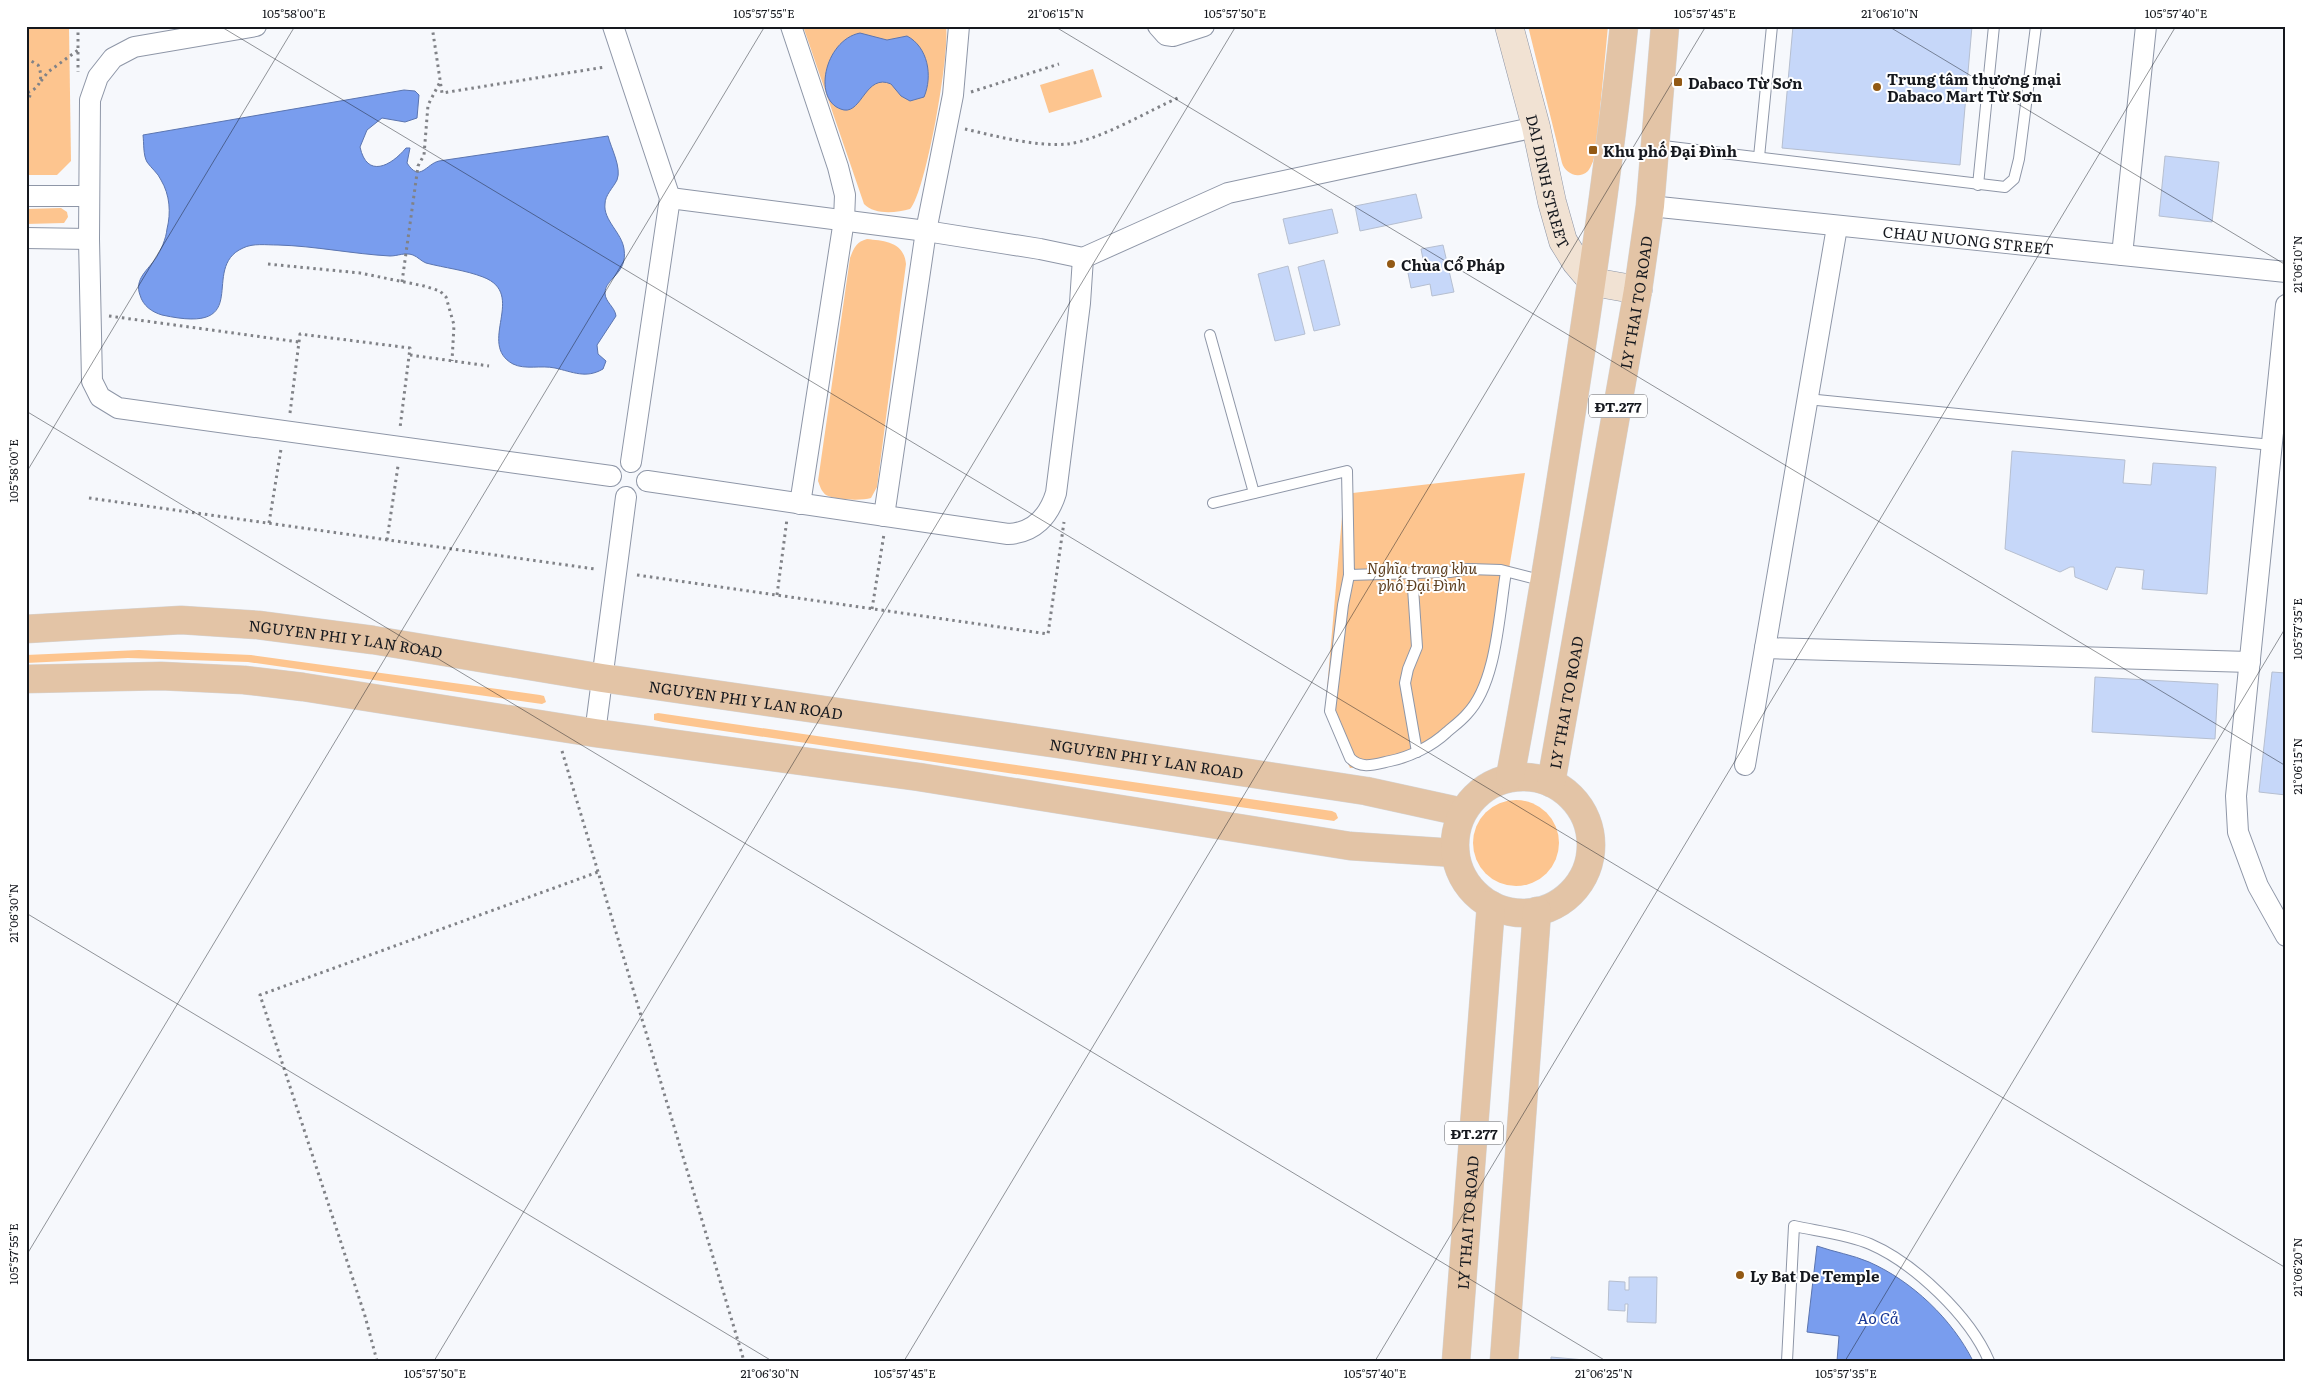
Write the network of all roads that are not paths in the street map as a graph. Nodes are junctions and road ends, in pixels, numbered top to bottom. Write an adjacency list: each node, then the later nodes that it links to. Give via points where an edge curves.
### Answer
1 (256, 26): 19 (street, via 134,46 113,58 98,77 90,100)
2 (613, 26): 20 (street)
3 (791, 26): 22 (street, via 838,167 845,195)
4 (959, 26): 24 (street, via 953,95)
5 (1204, 26): 13 (street, via 1173,36)
6 (1509, 26): 14 (street, DAI DINH STREET)
7 (1624, 26): 30 (main road, ĐT.277)
8 (1665, 26): 15 (main road, LY THAI TO ROAD / ĐT.277)
9 (1772, 26): 16 (lane)
10 (1994, 26): 17 (lane)
11 (2036, 26): 17 (lane, via 2014,179 2005,187)
12 (2146, 26): 27 (street)
13 (1162, 31)
14 (1536, 127): 28 (street, via 1228,193); 30 (street, DAI DINH STREET, via 1563,241)
15 (1654, 144): 16 (lane); 21 (main road, LY THAI TO ROAD / ĐT.277)
16 (1759, 157): 17 (lane)
17 (1978, 185)
18 (26, 196): 19 (street)
19 (89, 196): 26 (street)
20 (670, 198): 22 (street); 36 (street)
21 (1650, 206): 23 (street, CHAU NUONG STREET); 31 (main road, LY THAI TO ROAD / ĐT.277)
22 (844, 220): 24 (street); 42 (street)
23 (1837, 227): 27 (street, CHAU NUONG STREET); 34 (street)
24 (926, 231): 28 (street); 43 (street)
25 (26, 238): 26 (street)
26 (89, 239): 37 (street, via 92,380 100,397 109,404 118,408)
27 (2122, 255): 29 (street, CHAU NUONG STREET)
28 (1083, 258): 43 (street, via 1056,493 1048,514 1040,523 1018,534)
29 (2286, 272)
30 (1592, 282): 31 (street); 47 (main road, ĐT.277)
31 (1638, 290): 57 (main road, LY THAI TO ROAD / ĐT.277)
32 (2286, 305): 35 (street)
33 (1210, 335): 39 (lane)
34 (1807, 399): 35 (lane); 49 (street)
35 (2272, 445): 50 (street)
36 (631, 462): 37 (street, via 621,463); 38 (street, via 644,469)
37 (611, 476): 40 (street, via 616,492)
38 (647, 480): 40 (street, via 646,487 638,496); 42 (street)
39 (1254, 493): 41 (lane); 46 (lane, via 1347,471)
40 (626, 497): 51 (street)
41 (1213, 503)
42 (793, 512): 43 (street)
43 (884, 525)
44 (1506, 572): 45 (lane); 47 (lane); 54 (lane, via 1486,683 1468,714)
45 (1412, 573): 46 (lane); 54 (lane, via 1417,647 1406,683)
46 (1349, 575): 54 (lane, via 1330,700 1331,717 1354,762 1367,765)
47 (1544, 581): 56 (main road, ĐT.277)
48 (26, 629): 51 (main road, NGUYEN PHI Y LAN ROAD, via 181,620 258,625 373,640)
49 (1765, 648): 50 (street); 55 (street)
50 (2250, 662): 62 (street, via 2236,796 2238,832 2258,886)
51 (602, 678): 53 (street); 58 (main road, NGUYEN PHI Y LAN ROAD, via 1366,791)
52 (26, 679): 53 (main road, via 115,676 244,680)
53 (595, 733): 59 (main road, via 919,777 1350,846)
54 (1417, 752)
55 (1745, 765)
56 (1510, 777): 57 (main road, via 1531,777); 58 (main road, via 1479,791)
57 (1551, 783): 61 (main road, via 1574,800 1582,811 1589,831 1591,852 1582,879 1574,890 1563,900)
58 (1462, 812): 59 (main road, via 1456,829)
59 (1455, 853): 60 (main road, via 1458,868 1470,888)
60 (1491, 905): 61 (main road, via 1514,912); 63 (main road, LY THAI TO ROAD / ĐT.277)
61 (1537, 912): 64 (main road, ĐT.277)
62 (2286, 936)
63 (1456, 1361)
64 (1504, 1361)
65 (1787, 1361): 66 (lane, via 1794,1226 1868,1243 1890,1254 1942,1296 1969,1327)
66 (1989, 1361)

